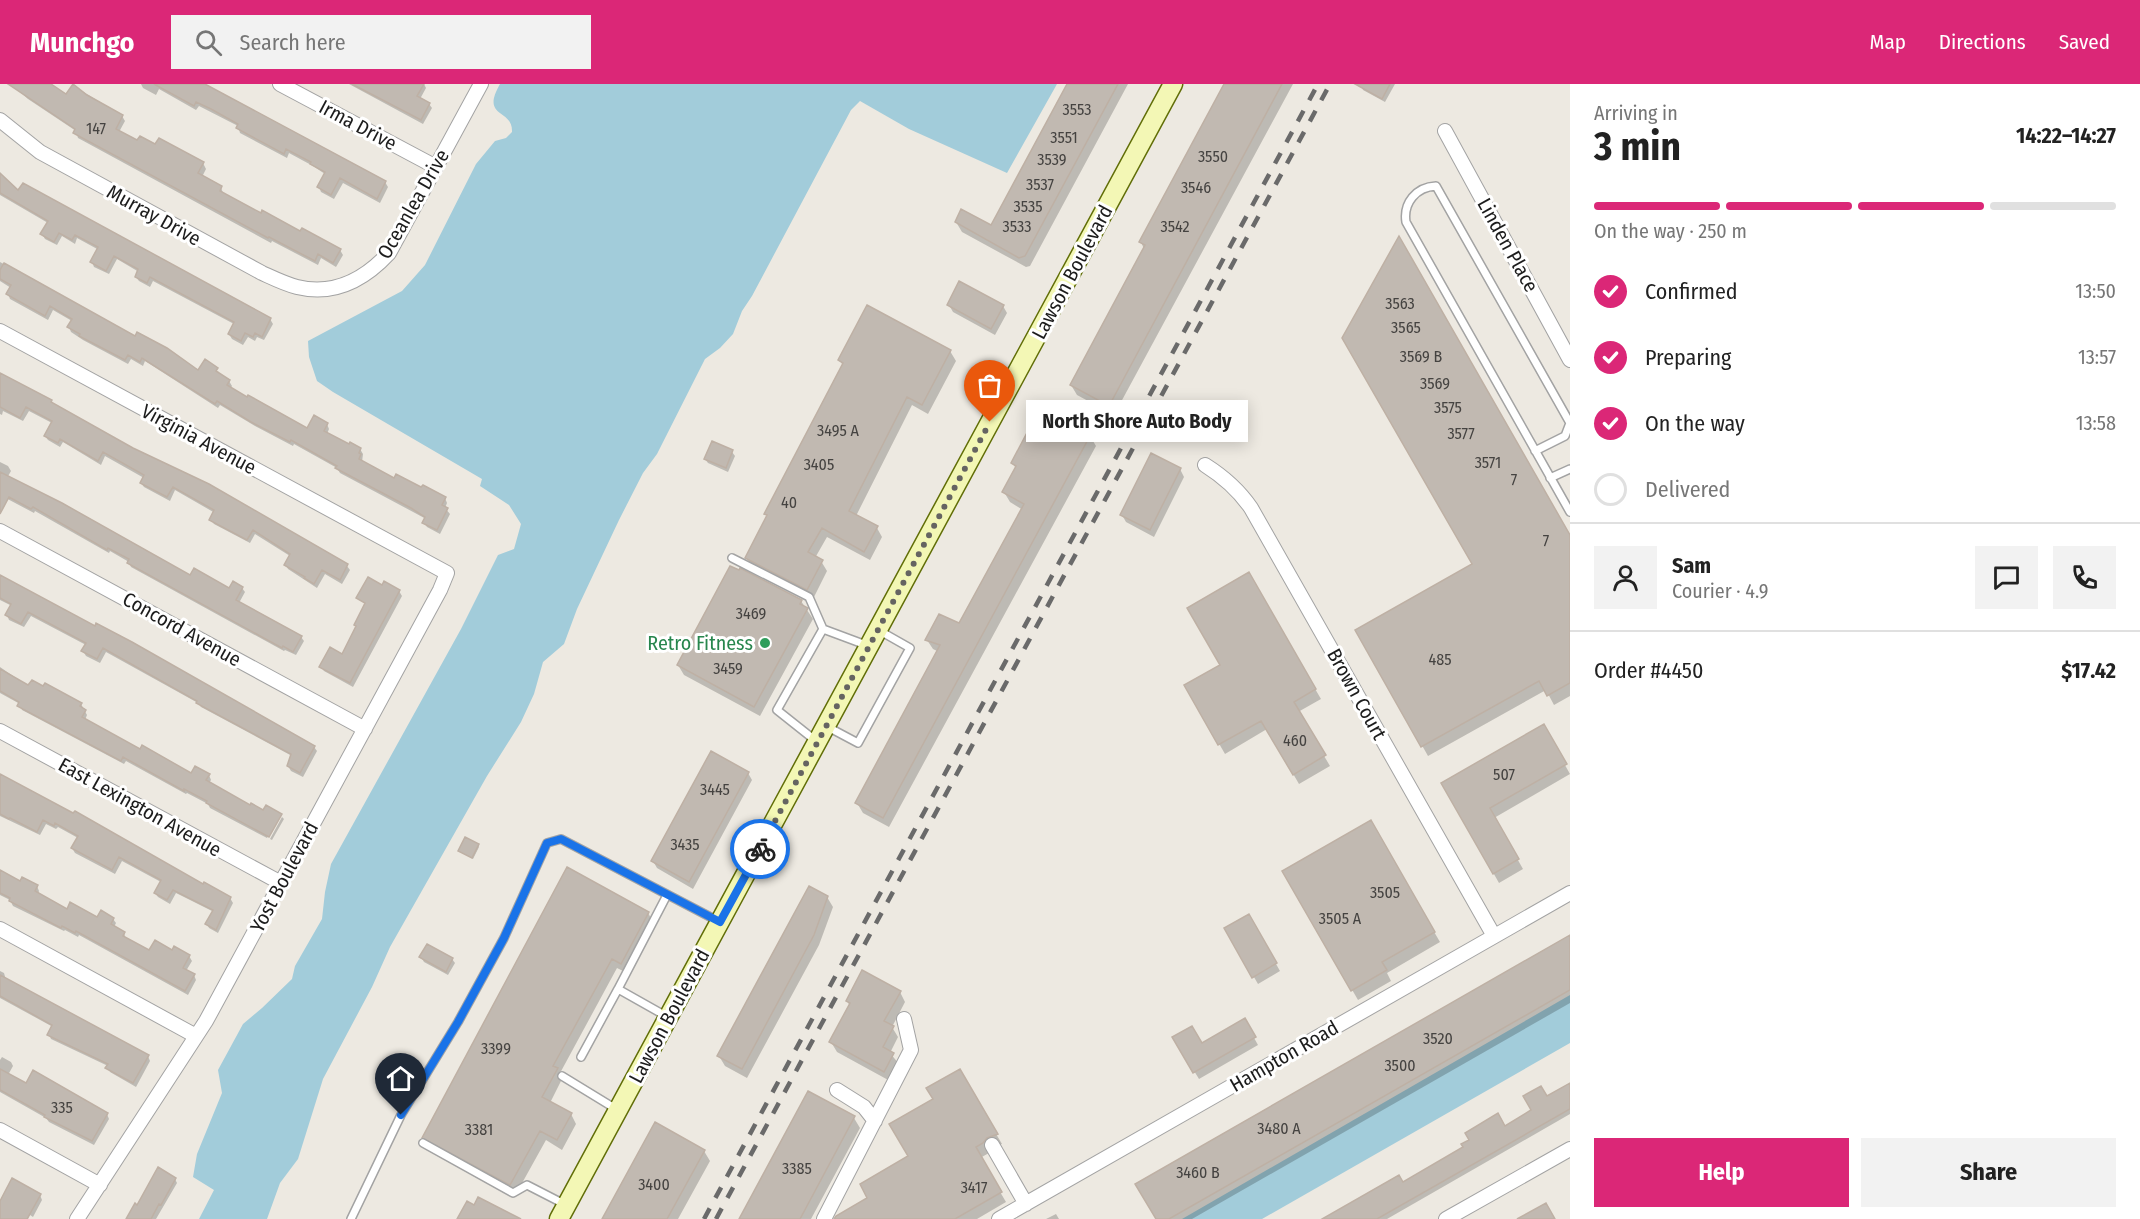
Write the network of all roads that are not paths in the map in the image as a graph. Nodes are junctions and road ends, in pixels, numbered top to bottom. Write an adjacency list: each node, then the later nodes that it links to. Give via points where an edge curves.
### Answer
1 (280, 84): 6 (street, Irma Drive)
2 (481, 84): 6 (street, Oceanlea Drive)
3 (1173, 84): 19 (main road, Lawson Boulevard)
4 (0, 120): 7 (street, Murray Drive, via 39,152 252,268 295,287)
5 (1445, 131): 9 (street, Linden Place)
6 (436, 167): 7 (street, Oceanlea Drive, via 378,266 362,278)
7 (317, 290)
8 (0, 331): 16 (street, Virginia Avenue)
9 (1570, 360)
10 (1535, 451): 10 (lane, via 1406,222 1404,210 1426,186 1436,186 1570,423 1565,436); 13 (lane)
11 (1205, 465): 30 (street, Brown Court, via 1241,493 1251,508)
12 (1570, 469): 13 (lane)
13 (1550, 478): 14 (lane)
14 (1570, 512)
15 (0, 531): 22 (street, Concord Avenue)
16 (399, 547): 22 (street, Yost Boulevard, via 447,573)
17 (732, 558): 18 (lane, via 809,597)
18 (823, 629): 20 (lane); 24 (lane, via 777,710)
19 (878, 630): 20 (main road, Lawson Boulevard); 21 (lane, via 910,648 858,743)
20 (869, 646): 21 (main road, Lawson Boulevard)
21 (826, 726): 24 (main road, Lawson Boulevard)
22 (365, 729): 25 (street, Yost Boulevard)
23 (0, 730): 25 (street, East Lexington Avenue)
24 (817, 742): 28 (main road, Lawson Boulevard)
25 (281, 884): 34 (street, Yost Boulevard)
26 (1570, 893): 30 (street, Hampton Road)
27 (667, 895): 28 (lane); 31 (lane); 48 (lane, via 561,839 547,843 504,938 401,1115)
28 (720, 922): 32 (main road, Lawson Boulevard)
29 (0, 929): 34 (street)
30 (1494, 936): 45 (street, Hampton Road)
31 (618, 988): 32 (lane); 35 (lane)
32 (668, 1018): 38 (main road, Lawson Boulevard)
33 (904, 1019): 39 (street, via 911,1050)
34 (196, 1036): 44 (street, Yost Boulevard)
35 (581, 1057)
36 (562, 1076): 38 (lane)
37 (837, 1090): 39 (street, via 864,1107)
38 (618, 1110): 46 (main road, Lawson Boulevard)
39 (875, 1121): 49 (street)
40 (0, 1130): 44 (street)
41 (423, 1143): 46 (lane, via 513,1193 527,1185)
42 (992, 1145): 45 (street)
43 (1570, 1149): 51 (street)
44 (100, 1185): 47 (street, Yost Boulevard)
45 (1026, 1203): 50 (street, Hampton Road)
46 (563, 1212)
47 (77, 1219)
48 (351, 1219)
49 (824, 1219)
50 (999, 1219)
51 (1446, 1219)

